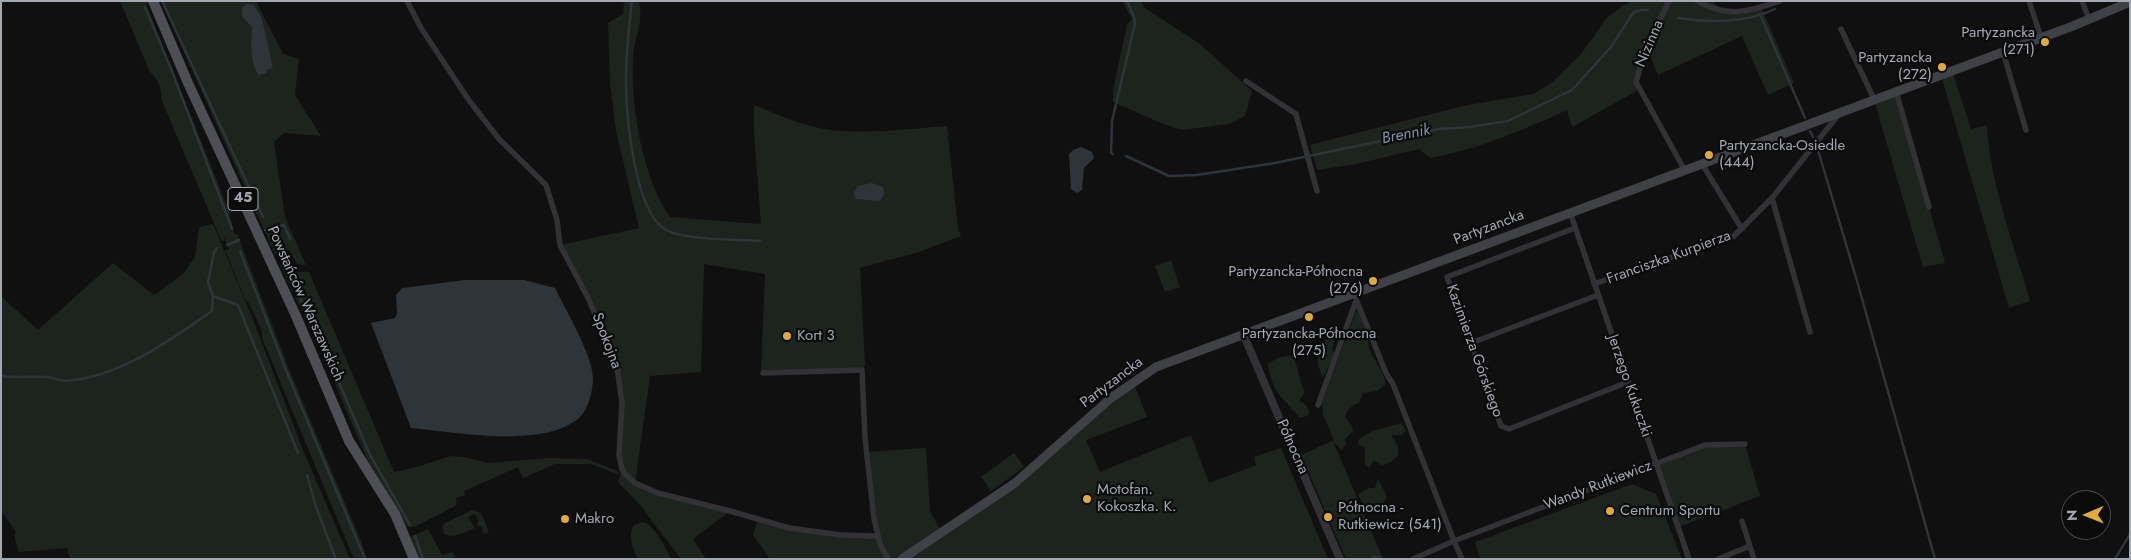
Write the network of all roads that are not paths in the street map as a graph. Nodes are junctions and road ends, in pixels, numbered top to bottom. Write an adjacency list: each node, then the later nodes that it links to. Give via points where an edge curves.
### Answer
1 (153, 1): 41 (main road, Powstańców Warszawskich / 45, via 349,440 395,514)
2 (407, 1): 38 (street, Spokojna, via 468,99 497,136 546,185 557,220 560,245 603,330 618,372 622,403 619,455 625,474 635,483 658,493 789,528)
3 (1669, 1): 19 (street, Nizinna, via 1645,51 1637,77 1639,88)
4 (1697, 1): 5 (street, via 1713,10 1734,12)
5 (1780, 1)
6 (2029, 1): 11 (street)
7 (2082, 1): 9 (street)
8 (2130, 2): 9 (main road, Partyzancka)
9 (2089, 19): 11 (main road, Partyzancka)
10 (1841, 29): 15 (street)
11 (2041, 38): 12 (main road, Partyzancka)
12 (2003, 52): 14 (main road, Partyzancka); 17 (street)
13 (1246, 81): 20 (street, via 1296,114)
14 (1896, 91): 15 (main road, Partyzancka); 22 (street)
15 (1874, 100): 16 (main road, Partyzancka)
16 (1840, 112): 18 (main road, Partyzancka); 21 (street, Franciszka Kurpierza)
17 (2026, 130)
18 (1702, 164): 19 (main road, Partyzancka); 25 (street, Franciszka Kurpierza)
19 (1684, 169): 23 (main road, Partyzancka)
20 (1317, 191)
21 (1772, 198): 25 (street, Franciszka Kurpierza); 29 (street)
22 (1929, 207)
23 (1570, 212): 24 (street, Jerzego Kukuczki); 28 (main road, Partyzancka)
24 (1575, 228): 26 (street, Jerzego Kukuczki); 31 (street, Kazimierza Górskiego, via 1447,276)
25 (1742, 229): 26 (street, Franciszka Kurpierza, via 1734,236)
26 (1594, 284): 27 (street, Jerzego Kukuczki)
27 (1598, 295): 31 (street); 33 (street, Jerzego Kukuczki)
28 (1355, 298): 30 (main road, Partyzancka); 34 (street); 39 (street, via 1393,384)
29 (1810, 332)
30 (1244, 336): 43 (main road, Partyzancka, via 1147,372 1111,398 1015,483); 44 (street, Północna)
31 (1471, 343): 33 (street, Kazimierza Górskiego, via 1501,426 1509,429)
32 (763, 373): 38 (street, via 862,370 868,469)
33 (1628, 382): 36 (street, Jerzego Kukuczki)
34 (1318, 405)
35 (1744, 444): 36 (street, Wandy Rutkiewicz, via 1705,445)
36 (1656, 464): 39 (street, Wandy Rutkiewicz); 49 (street, Jerzego Kukuczki)
37 (1742, 521): 40 (street)
38 (877, 536): 42 (street)
39 (1454, 542): 47 (street, Wandy Rutkiewicz); 48 (street)
40 (1750, 546): 50 (street); 51 (street)
41 (414, 559)
42 (888, 559)
43 (902, 559)
44 (1340, 559)
45 (1373, 559): 46 (street)
46 (1379, 559)
47 (1413, 559)
48 (1462, 559)
49 (1689, 559)
50 (1718, 559)
51 (1754, 559)

